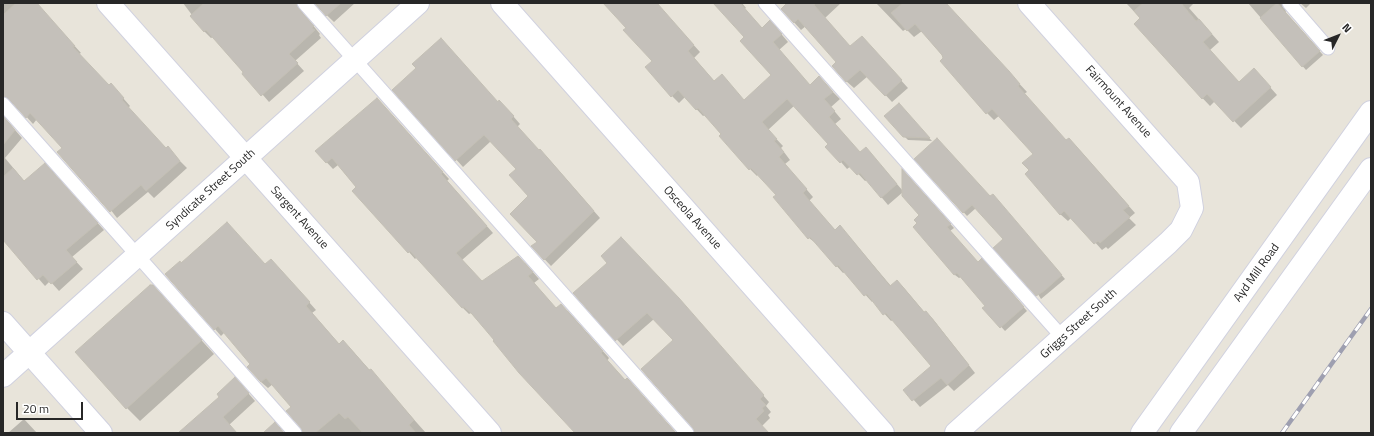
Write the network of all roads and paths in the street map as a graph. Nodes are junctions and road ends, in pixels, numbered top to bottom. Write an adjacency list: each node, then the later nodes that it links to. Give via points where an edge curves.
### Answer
1 (108, 3): 12 (street, Sargent Avenue)
2 (304, 3): 9 (lane)
3 (418, 3): 9 (street, Syndicate Street South)
4 (502, 3): 24 (street, Osceola Avenue)
5 (765, 3): 17 (lane)
6 (1029, 3): 14 (street, Fairmount Avenue, via 1188,182)
7 (1289, 3): 8 (lane)
8 (1328, 48)
9 (354, 60): 12 (street, Syndicate Street South); 23 (lane)
10 (3, 104): 15 (lane)
11 (1371, 112): 26 (street, Ayd Mill Road)
12 (246, 158): 15 (street, Syndicate Street South); 22 (street, Sargent Avenue)
13 (1371, 169): 27 (street)
14 (1192, 208): 17 (street, Griggs Street South, via 1181,230)
15 (138, 255): 18 (street, Syndicate Street South); 21 (lane)
16 (3, 323): 18 (street)
17 (1063, 338): 25 (street, Griggs Street South)
18 (29, 353): 19 (street, Syndicate Street South); 20 (street)
19 (3, 376)
20 (101, 433)
21 (295, 433)
22 (490, 433)
23 (687, 433)
24 (883, 433)
25 (956, 433)
26 (1142, 433)
27 (1181, 433)

